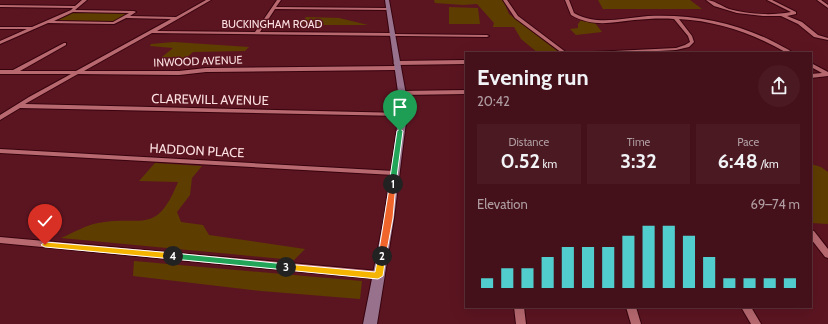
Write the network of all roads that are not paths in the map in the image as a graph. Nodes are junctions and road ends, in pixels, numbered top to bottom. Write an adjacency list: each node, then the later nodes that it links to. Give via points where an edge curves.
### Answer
1 (85, 0): 13 (street)
2 (210, 0): 17 (street)
3 (279, 0): 12 (street)
4 (386, 0): 14 (main road)
5 (505, 0): 29 (street, via 516,17)
6 (567, 0): 18 (street, via 572,14 593,22)
7 (708, 0): 15 (street, via 725,9 760,15)
8 (769, 0): 15 (street, via 795,12)
9 (819, 0): 11 (street)
10 (0, 6): 13 (street)
11 (828, 6)
12 (273, 8): 14 (street); 23 (street)
13 (74, 9): 16 (street, via 134,12); 19 (street)
14 (388, 9): 24 (main road)
15 (780, 14): 26 (street, via 800,23 816,36)
16 (127, 17): 17 (street); 19 (street, via 109,23)
17 (178, 18): 22 (street)
18 (676, 18): 30 (street, via 690,36 692,42 687,46 676,49); 31 (street, via 710,21 740,28)
19 (49, 22): 21 (street)
20 (0, 28): 21 (street)
21 (33, 28): 27 (street)
22 (151, 32): 23 (street, BUCKINGHAM ROAD); 37 (street)
23 (256, 34): 24 (street, BUCKINGHAM ROAD)
24 (392, 35): 25 (street, BUCKINGHAM ROAD); 34 (main road)
25 (487, 36)
26 (827, 39)
27 (0, 42)
28 (64, 44): 36 (street)
29 (564, 52)
30 (614, 52)
31 (789, 52)
32 (465, 62): 34 (street, INWOOD AVENUE)
33 (812, 65): 38 (street)
34 (396, 66): 37 (street, INWOOD AVENUE, via 206,70 179,74); 41 (main road)
35 (0, 72): 36 (street, INWOOD AVENUE)
36 (13, 72): 37 (street, INWOOD AVENUE)
37 (78, 72): 42 (street)
38 (828, 74): 39 (street)
39 (812, 76)
40 (465, 92): 41 (street)
41 (402, 93): 43 (main road)
42 (18, 106): 43 (street, CLAREWILL AVENUE); 44 (street)
43 (402, 114): 46 (main road)
44 (0, 118)
45 (0, 151): 46 (street, HADDON PLACE)
46 (394, 173): 50 (main road)
47 (812, 234): 49 (street)
48 (0, 240): 50 (street)
49 (828, 256)
50 (378, 276): 54 (main road)
51 (519, 308): 55 (street)
52 (631, 308): 56 (street)
53 (747, 308): 57 (street)
54 (370, 324)
55 (521, 324)
56 (636, 324)
57 (756, 324)

